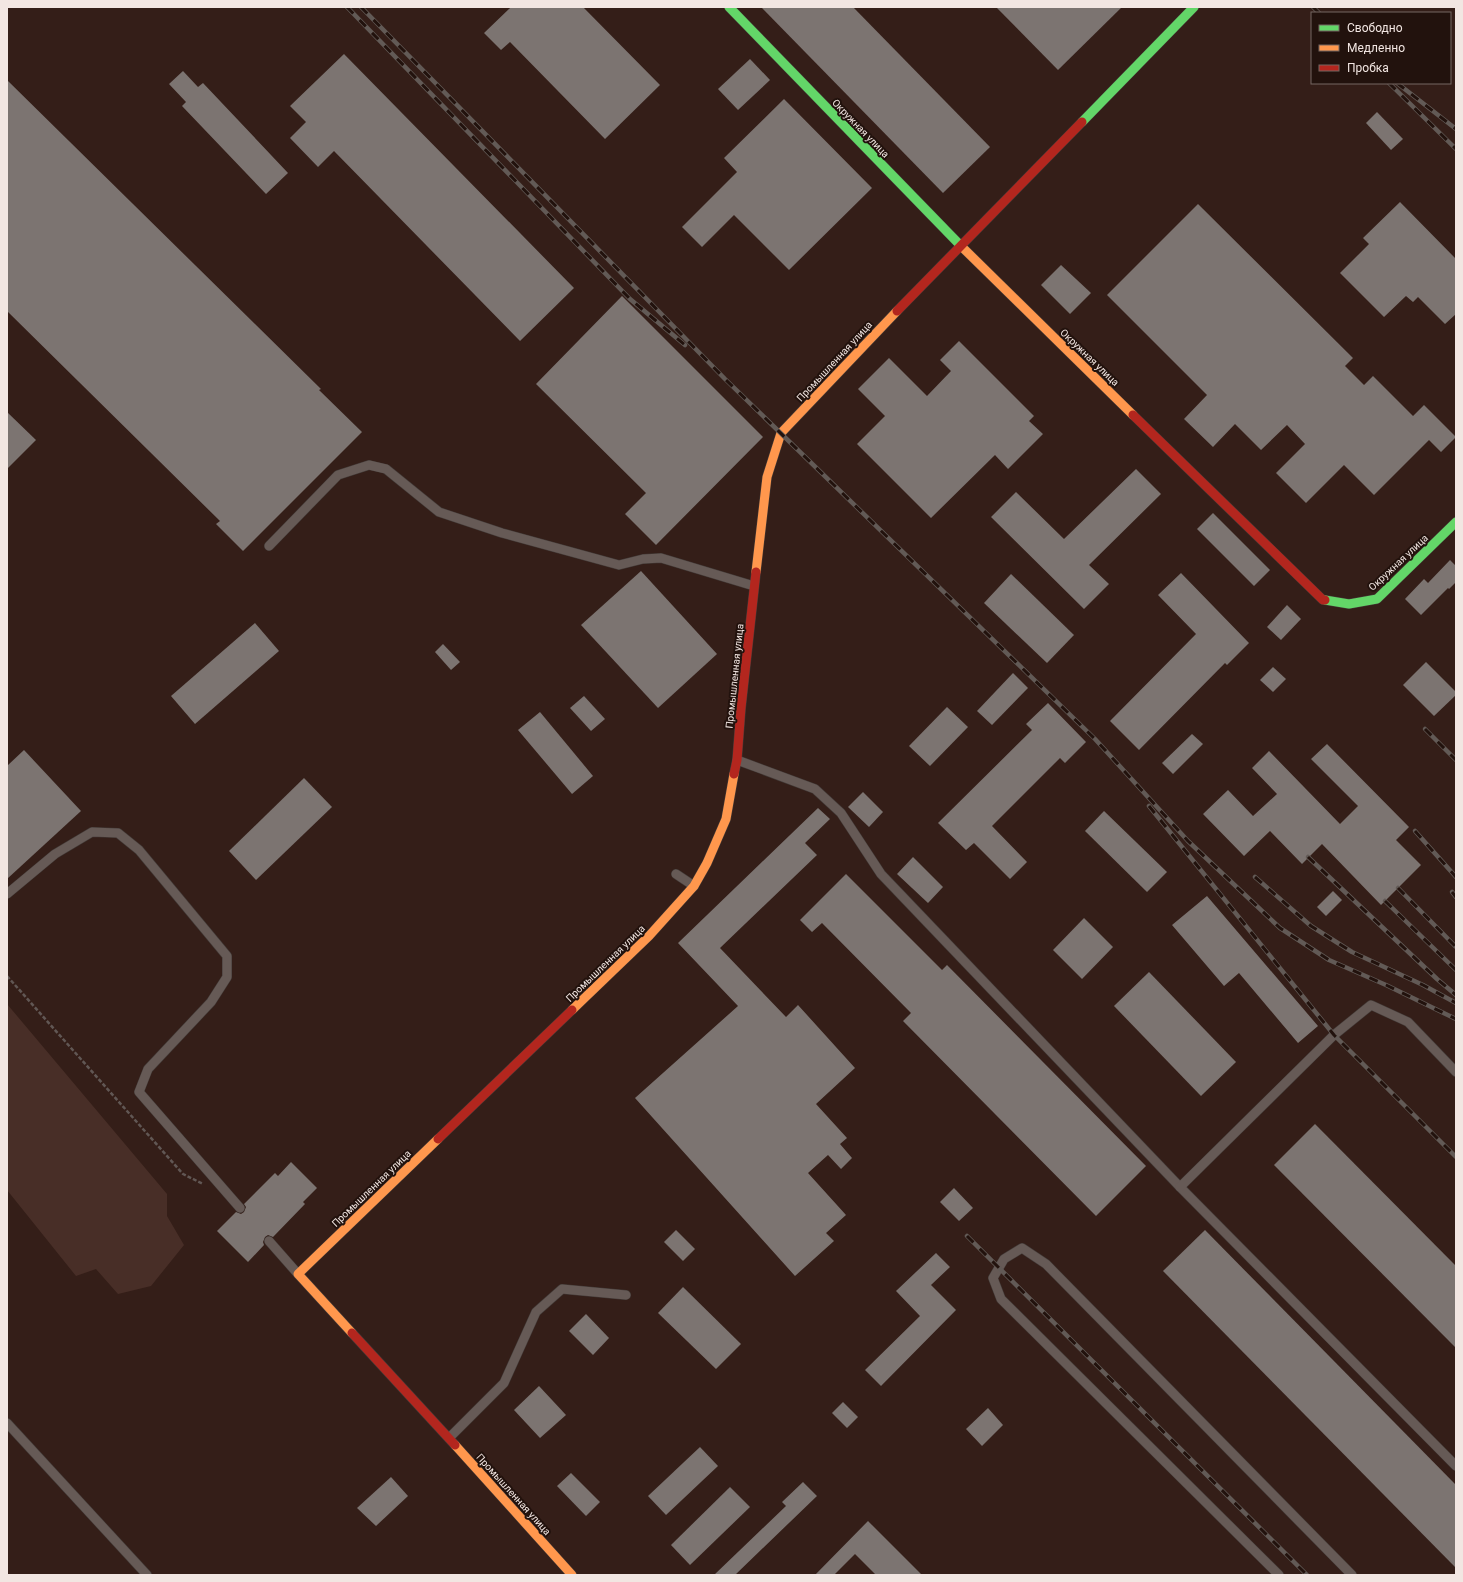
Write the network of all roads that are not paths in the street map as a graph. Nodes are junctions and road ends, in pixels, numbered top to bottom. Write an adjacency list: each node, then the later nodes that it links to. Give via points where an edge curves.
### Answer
1 (729, 7): 3 (street, Окружная улица)
2 (1194, 7): 3 (street, Промышленная улица)
3 (961, 246): 4 (street, Окружная улица, via 1323,600 1349,604 1378,599); 6 (street, Промышленная улица, via 781,433 767,477)
4 (1456, 522)
5 (270, 546): 6 (lane, via 338,475 368,465 386,469 439,512 502,533 619,565 661,558)
6 (754, 586): 7 (street, Промышленная улица)
7 (737, 760): 9 (street, Промышленная улица, via 726,819); 12 (lane, via 815,790 841,813 882,874)
8 (676, 874): 9 (lane)
9 (694, 886): 15 (street, Промышленная улица, via 649,936)
10 (7, 894): 13 (lane, via 55,854 92,832 118,833 139,850 227,956 227,977 211,1002 148,1069 139,1092)
11 (1456, 1072): 12 (lane, via 1408,1022 1371,1005 1334,1035)
12 (1180, 1187): 19 (lane)
13 (240, 1208)
14 (269, 1240): 15 (lane)
15 (298, 1274): 18 (street, Промышленная улица)
16 (626, 1295): 18 (lane, via 562,1290 536,1312 504,1382)
17 (7, 1423): 20 (lane)
18 (449, 1438): 21 (street, Промышленная улица)
19 (1456, 1466)
20 (147, 1575)
21 (572, 1575)
22 (1279, 1575): 23 (lane, via 1001,1299 993,1278 1004,1259 1022,1248 1046,1264)
23 (1352, 1575)

